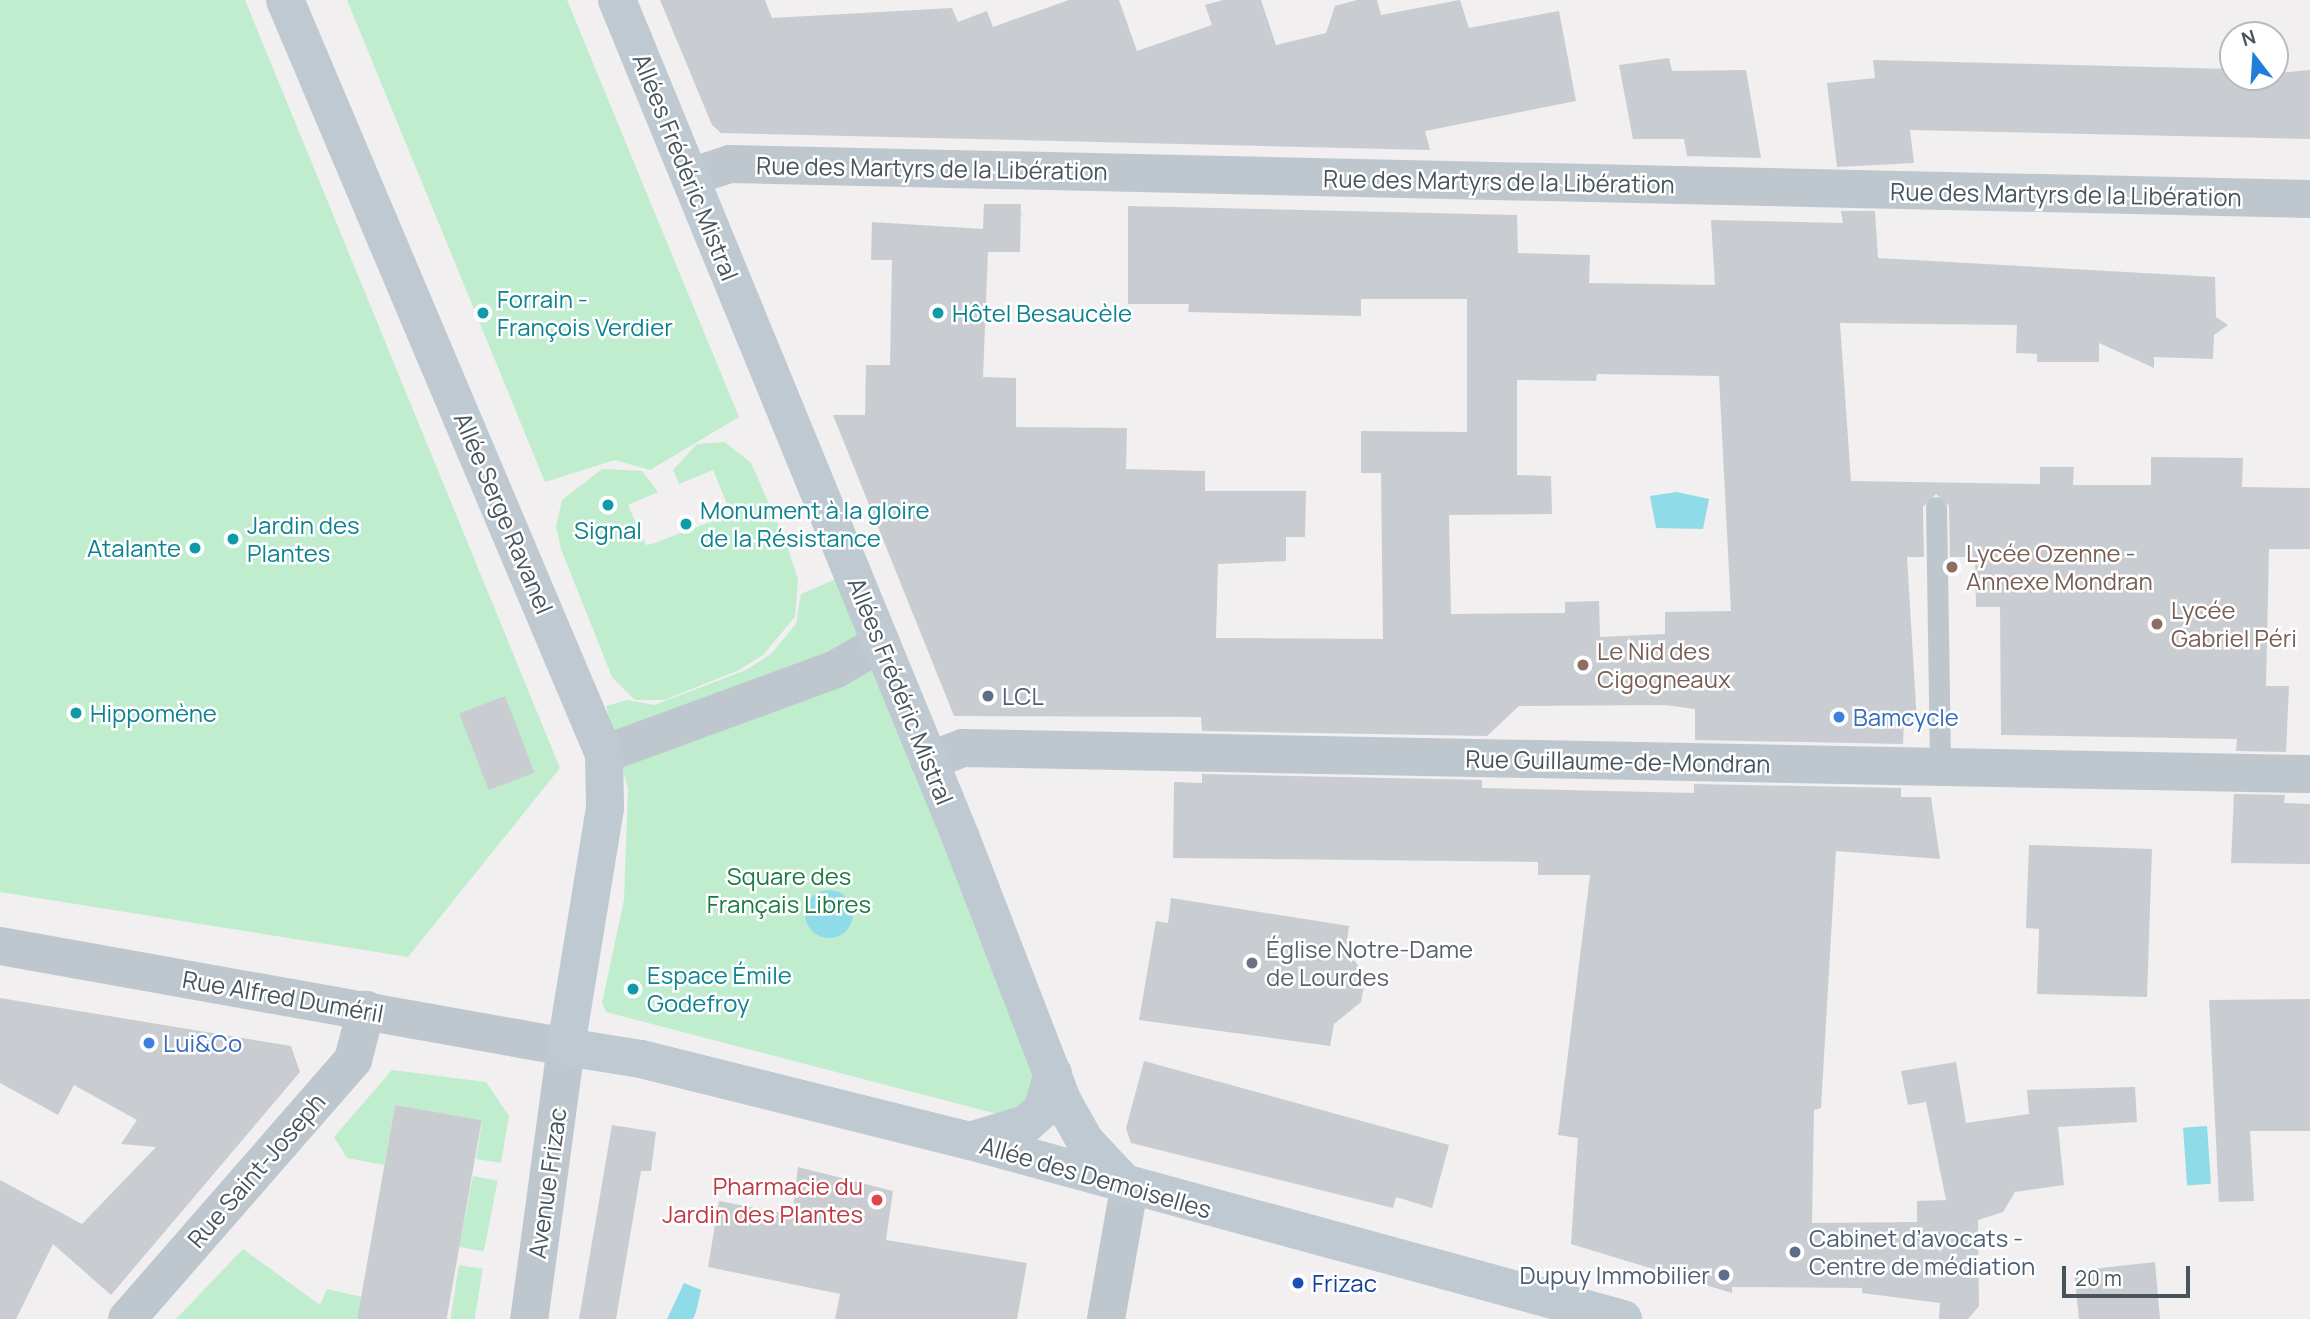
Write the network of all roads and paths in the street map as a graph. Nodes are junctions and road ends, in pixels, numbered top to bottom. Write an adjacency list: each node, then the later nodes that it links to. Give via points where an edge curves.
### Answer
1 (285, 0): 7 (main road, Allée Serge Ravanel)
2 (617, 0): 3 (main road, Allées Frédéric Mistral)
3 (690, 177): 4 (street, Rue des Martyrs de la Libération, via 730,163); 6 (main road, Allées Frédéric Mistral)
4 (2310, 199)
5 (1936, 507): 9 (lane)
6 (881, 643): 7 (street, via 836,668); 8 (main road, Allées Frédéric Mistral)
7 (604, 754): 13 (main road, Allée Serge Ravanel, via 605,808)
8 (929, 761): 9 (street, Rue Guillaume-de-Mondran, via 963,748); 14 (main road, Allées Frédéric Mistral)
9 (1940, 767): 10 (street, Rue Guillaume-de-Mondran)
10 (2310, 774)
11 (0, 946): 12 (street, Rue Alfred Duméril)
12 (366, 1010): 13 (street, Rue Alfred Duméril); 17 (street, Rue Saint-Joseph, via 352,1059)
13 (566, 1048): 15 (main road, Allée des Demoiselles, via 641,1059); 18 (street, Avenue Frizac)
14 (1053, 1074): 15 (main road, via 1042,1110 1026,1124); 16 (main road, Allées Frédéric Mistral, via 1085,1141)
15 (970, 1140): 16 (main road, Allée des Demoiselles)
16 (1129, 1188): 19 (street); 20 (main road, Allée des Demoiselles)
17 (127, 1319)
18 (529, 1319)
19 (1106, 1319)
20 (1623, 1319)

